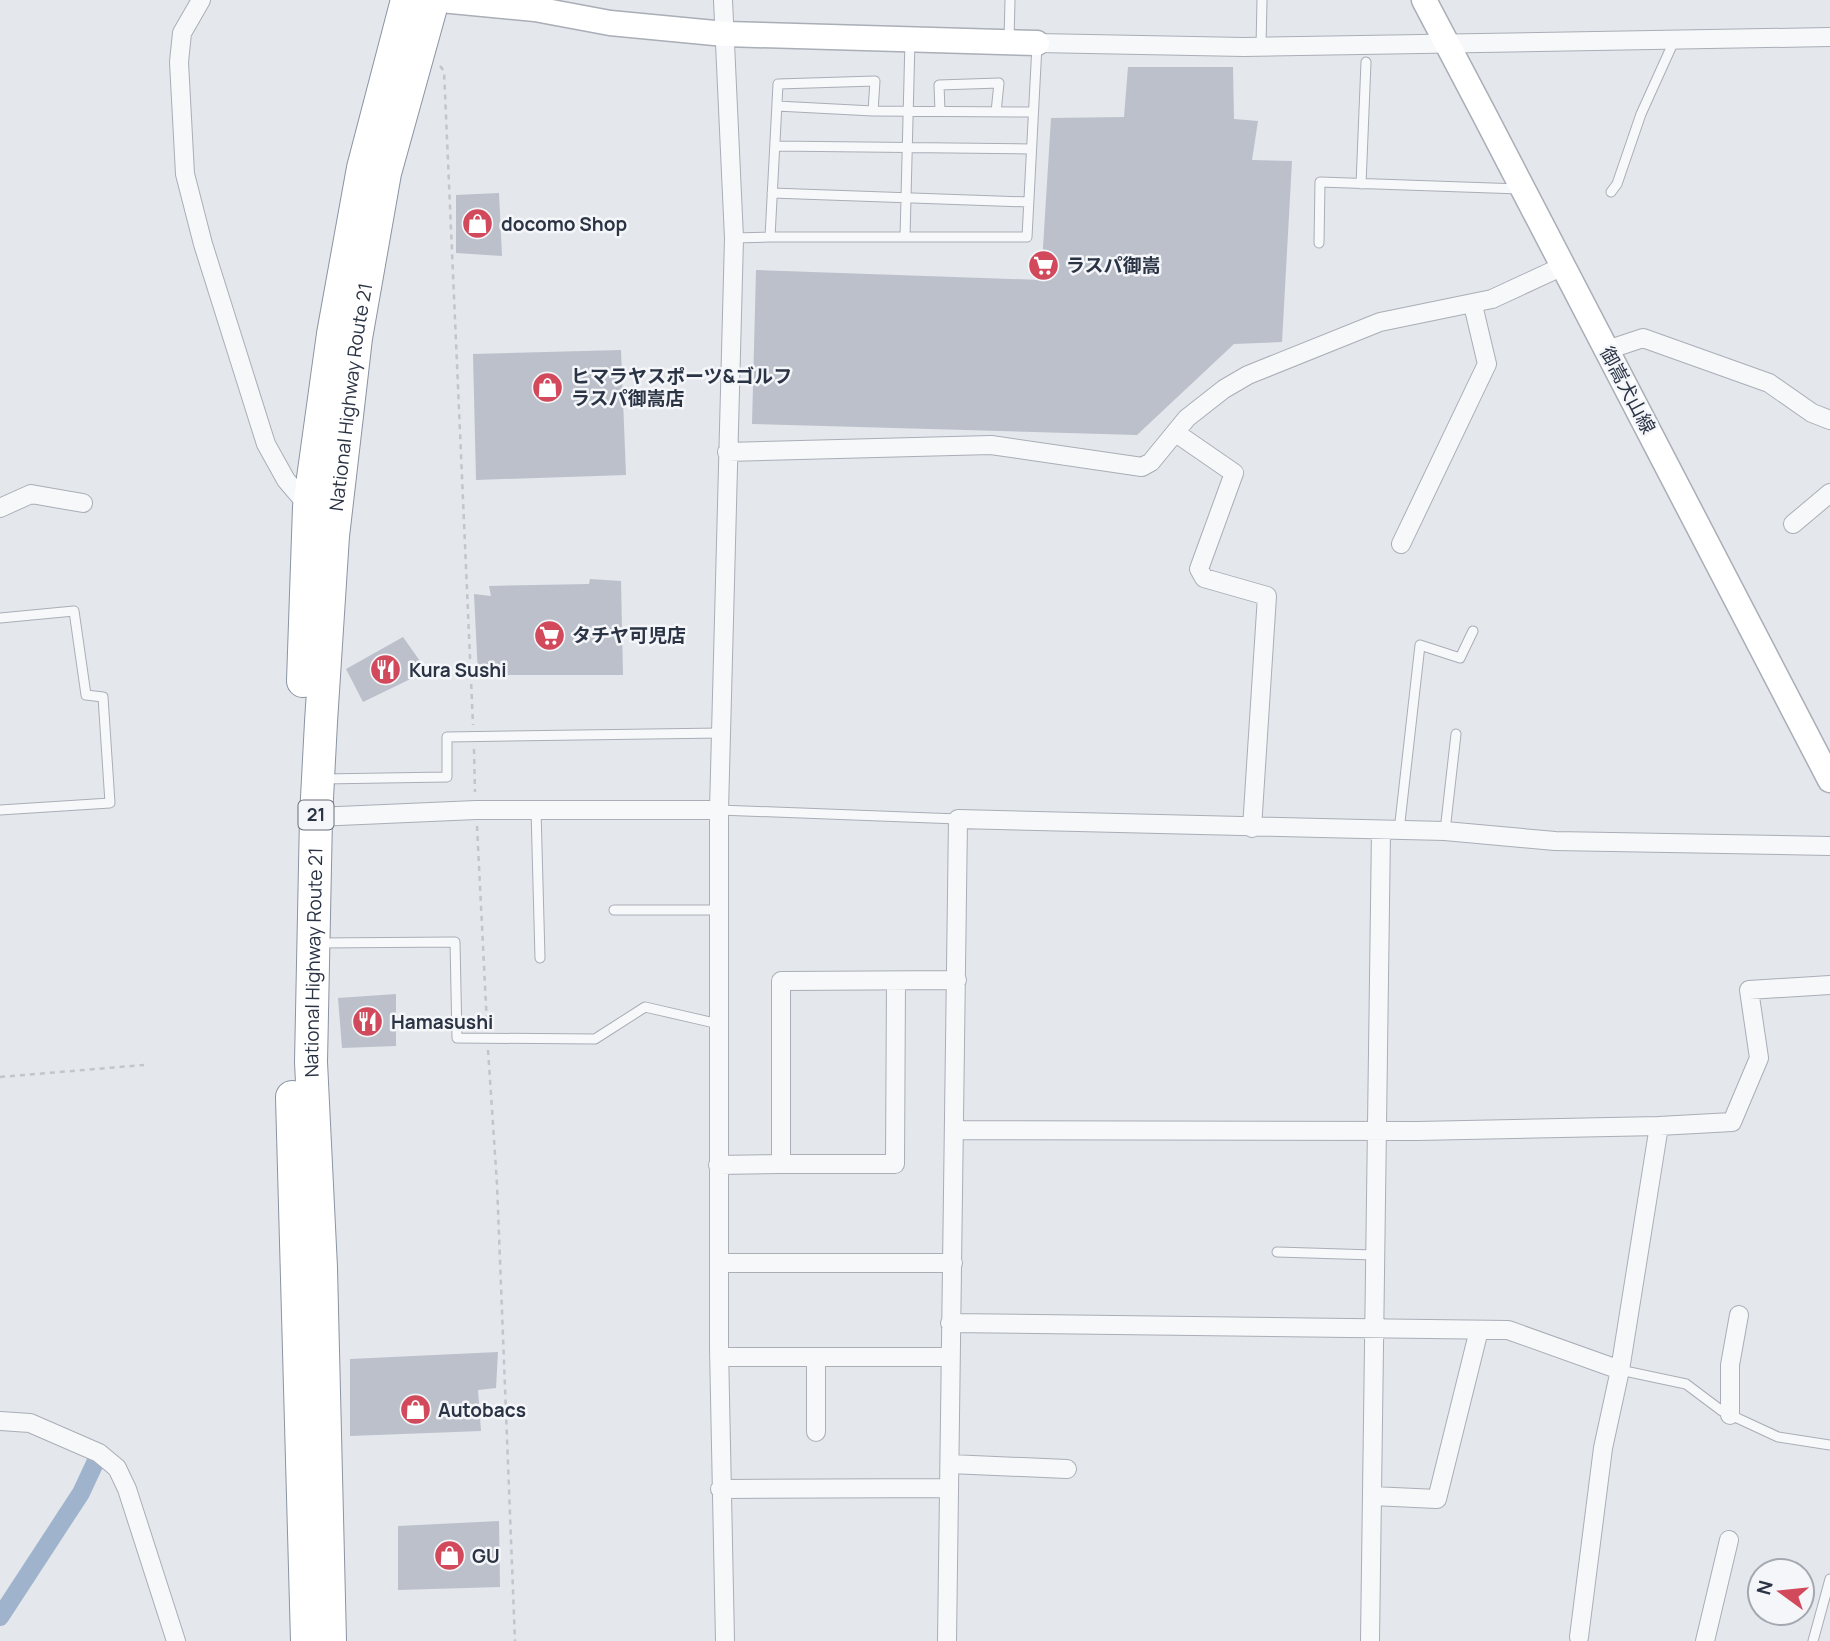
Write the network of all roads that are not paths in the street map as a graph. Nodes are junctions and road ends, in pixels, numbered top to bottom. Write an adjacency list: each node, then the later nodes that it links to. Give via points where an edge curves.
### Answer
1 (201, 0): 45 (street, via 181,33 185,174 266,443 286,480)
2 (407, 0): 45 (highway, National Highway Route 21 / 21, via 363,168 333,334)
3 (433, 0): 53 (highway, National Highway Route 21 / 21, via 385,173 356,338 333,536)
4 (441, 0): 9 (main road)
5 (723, 0): 9 (street)
6 (1010, 0): 13 (lane)
7 (1262, 0): 16 (lane)
8 (1424, 0): 15 (main road, 御嵩犬山線)
9 (725, 34): 11 (main road); 35 (street)
10 (1830, 37): 12 (street)
11 (910, 40): 13 (main road); 20 (lane)
12 (1674, 41): 15 (street); 30 (lane)
13 (1009, 42): 14 (main road)
14 (1037, 43): 16 (street); 23 (lane)
15 (1448, 45): 16 (street); 28 (main road, 御嵩犬山線)
16 (1261, 47)
17 (1366, 62): 27 (lane)
18 (777, 106): 19 (lane); 19 (lane, via 778,84 875,81); 24 (lane)
19 (873, 111): 20 (lane)
20 (908, 111): 21 (lane); 25 (lane)
21 (940, 111): 22 (lane); 22 (lane, via 939,85 999,83)
22 (996, 112): 23 (lane)
23 (1031, 112): 26 (lane)
24 (775, 146): 25 (lane); 29 (lane)
25 (907, 148): 26 (lane); 31 (lane)
26 (1030, 149): 32 (lane)
27 (1361, 184): 28 (lane); 36 (lane, via 1320,182)
28 (1522, 189): 37 (main road, 御嵩犬山線)
29 (772, 192): 31 (lane); 33 (lane)
30 (1611, 192)
31 (906, 197): 32 (lane); 34 (lane)
32 (1028, 202): 34 (lane, via 1027,237)
33 (770, 237): 34 (lane); 35 (lane)
34 (905, 237)
35 (734, 238): 42 (street)
36 (1319, 243)
37 (1561, 267): 38 (street); 39 (main road, 御嵩犬山線)
38 (1473, 305): 41 (street, via 1380,322 1305,350 1224,389 1187,418); 48 (street, via 1487,364)
39 (1607, 350): 40 (street, via 1643,338 1769,383); 54 (main road, 御嵩犬山線)
40 (1830, 420)
41 (1176, 433): 42 (street, via 1152,462 1142,467 992,445); 60 (street, via 1234,473 1199,569 1204,578 1268,596)
42 (727, 452): 51 (street)
43 (1830, 493): 47 (street)
44 (83, 503): 46 (street, via 25,497)
45 (309, 507): 102 (highway, National Highway Route 21 / 21, via 292,1062)
46 (0, 508)
47 (1793, 524)
48 (1401, 544)
49 (0, 618): 55 (lane, via 74,611 86,695 103,697 110,803)
50 (1473, 631): 61 (lane, via 1460,657 1420,645)
51 (721, 733): 53 (lane, via 447,737 447,777); 57 (street)
52 (1456, 734): 62 (lane)
53 (318, 779): 58 (highway, National Highway Route 21 / 21)
54 (1830, 780)
55 (0, 810)
56 (536, 810): 57 (street); 58 (street); 67 (lane)
57 (719, 810): 59 (lane); 65 (street)
58 (316, 817): 66 (highway, National Highway Route 21 / 21)
59 (958, 819): 60 (street); 68 (street)
60 (1252, 828): 61 (street)
61 (1390, 831): 62 (street); 74 (street)
62 (1446, 831): 63 (street, via 1555,841)
63 (1830, 846)
64 (614, 910): 65 (lane)
65 (720, 910): 71 (street)
66 (313, 943): 71 (lane, via 455,942 457,1038 595,1039 645,1007); 103 (highway, National Highway Route 21 / 21, via 312,1062)
67 (540, 958)
68 (957, 980): 69 (street); 73 (street)
69 (896, 981): 75 (street, via 895,1164); 75 (street, via 781,981)
70 (1830, 985): 72 (street, via 1749,990 1759,1058 1732,1122)
71 (719, 1024): 76 (street)
72 (1659, 1126): 74 (street); 88 (street)
73 (954, 1130): 74 (street); 80 (street)
74 (1375, 1131): 78 (street)
75 (781, 1164): 76 (street)
76 (718, 1165): 79 (street)
77 (1277, 1252): 78 (lane)
78 (1374, 1255): 83 (street)
79 (719, 1263): 80 (street); 85 (street)
80 (953, 1263): 82 (street)
81 (1739, 1315): 89 (street, via 1730,1365)
82 (950, 1323): 83 (street); 87 (street)
83 (1373, 1329): 84 (street); 97 (street)
84 (1479, 1330): 88 (street, via 1508,1330); 97 (street, via 1437,1499)
85 (719, 1357): 86 (street); 96 (street)
86 (816, 1357): 87 (street); 91 (street)
87 (950, 1357): 93 (street)
88 (1620, 1370): 89 (lane, via 1686,1384); 100 (street, via 1603,1448)
89 (1730, 1415): 92 (lane, via 1778,1437)
90 (0, 1421): 101 (street, via 30,1423 99,1453 117,1468)
91 (816, 1433)
92 (1830, 1445)
93 (950, 1464): 94 (street); 95 (street)
94 (1067, 1469)
95 (949, 1488): 96 (street); 105 (street)
96 (720, 1489): 104 (street)
97 (1372, 1496): 106 (street)
98 (1729, 1540): 107 (street)
99 (1830, 1579): 108 (lane)
100 (1582, 1640)
101 (176, 1641)
102 (307, 1641)
103 (330, 1641)
104 (725, 1641)
105 (947, 1641)
106 (1370, 1641)
107 (1705, 1641)
108 (1813, 1641)

